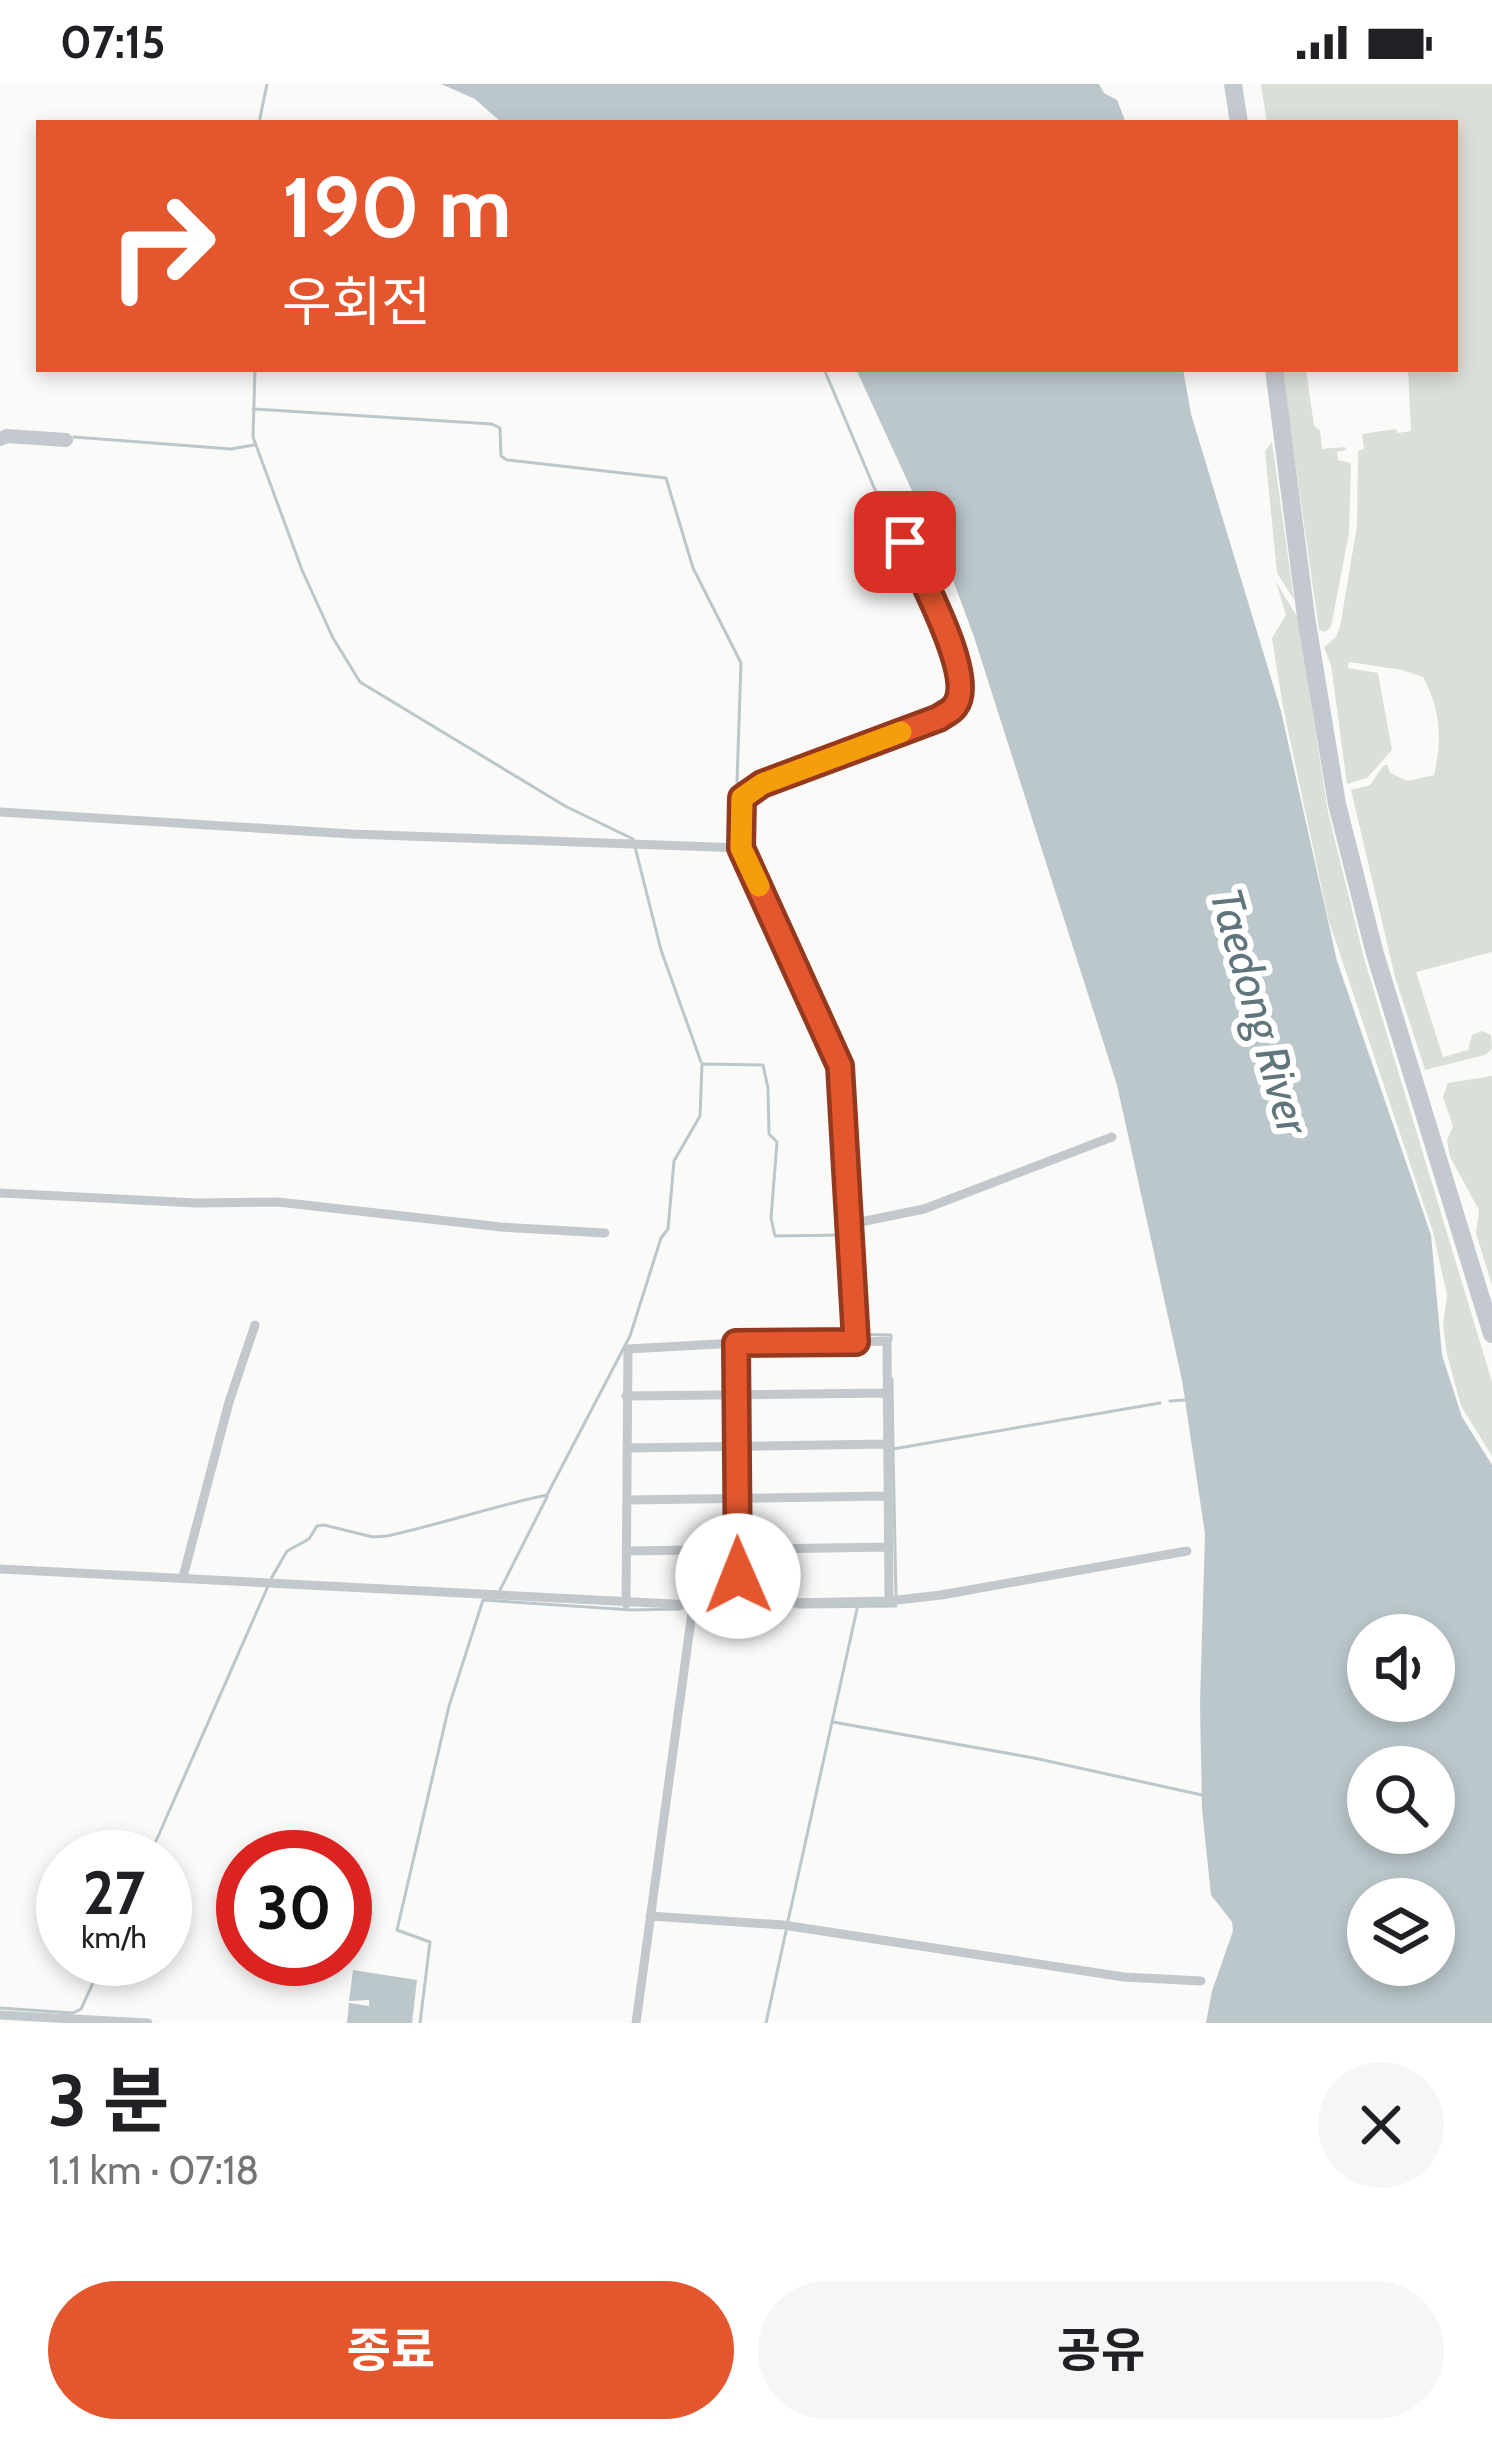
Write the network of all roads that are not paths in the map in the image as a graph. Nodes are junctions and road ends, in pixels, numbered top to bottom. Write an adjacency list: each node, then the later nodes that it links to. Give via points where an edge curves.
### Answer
1 (1233, 84): 2 (highway)
2 (1239, 120)
3 (1274, 372): 14 (highway, via 1337,804)
4 (0, 439): 5 (street)
5 (66, 440)
6 (886, 501): 8 (street, via 956,660 956,706 762,784 742,798)
7 (0, 812): 8 (street)
8 (741, 848): 11 (street, via 840,1066)
9 (1112, 1137): 11 (street, via 924,1209)
10 (0, 1193): 12 (street, via 278,1202)
11 (851, 1224): 15 (street)
12 (605, 1233)
13 (255, 1324): 31 (street)
14 (1492, 1334)
15 (856, 1342): 16 (street); 17 (street, via 887,1341)
16 (736, 1343): 18 (street); 19 (street, via 633,1346 625,1356)
17 (887, 1393): 18 (street); 20 (street)
18 (736, 1395): 19 (street); 21 (street)
19 (626, 1396): 22 (street)
20 (886, 1444): 21 (street); 23 (street)
21 (738, 1447): 22 (street); 24 (street)
22 (626, 1448): 25 (street)
23 (887, 1496): 24 (street); 26 (street)
24 (738, 1498): 25 (street); 27 (street)
25 (628, 1500): 28 (street)
26 (889, 1547): 27 (street); 32 (street)
27 (738, 1549): 28 (street); 33 (street)
28 (627, 1551): 34 (street)
29 (1187, 1551): 32 (street)
30 (0, 1569): 31 (street)
31 (183, 1577): 34 (street)
32 (889, 1601): 33 (street)
33 (738, 1603): 35 (street)
34 (626, 1604): 35 (street)
35 (693, 1605): 36 (street)
36 (650, 1916): 37 (street, via 783,1925); 40 (street)
37 (1201, 1981)
38 (0, 2014): 39 (street)
39 (148, 2023)
40 (636, 2023)

